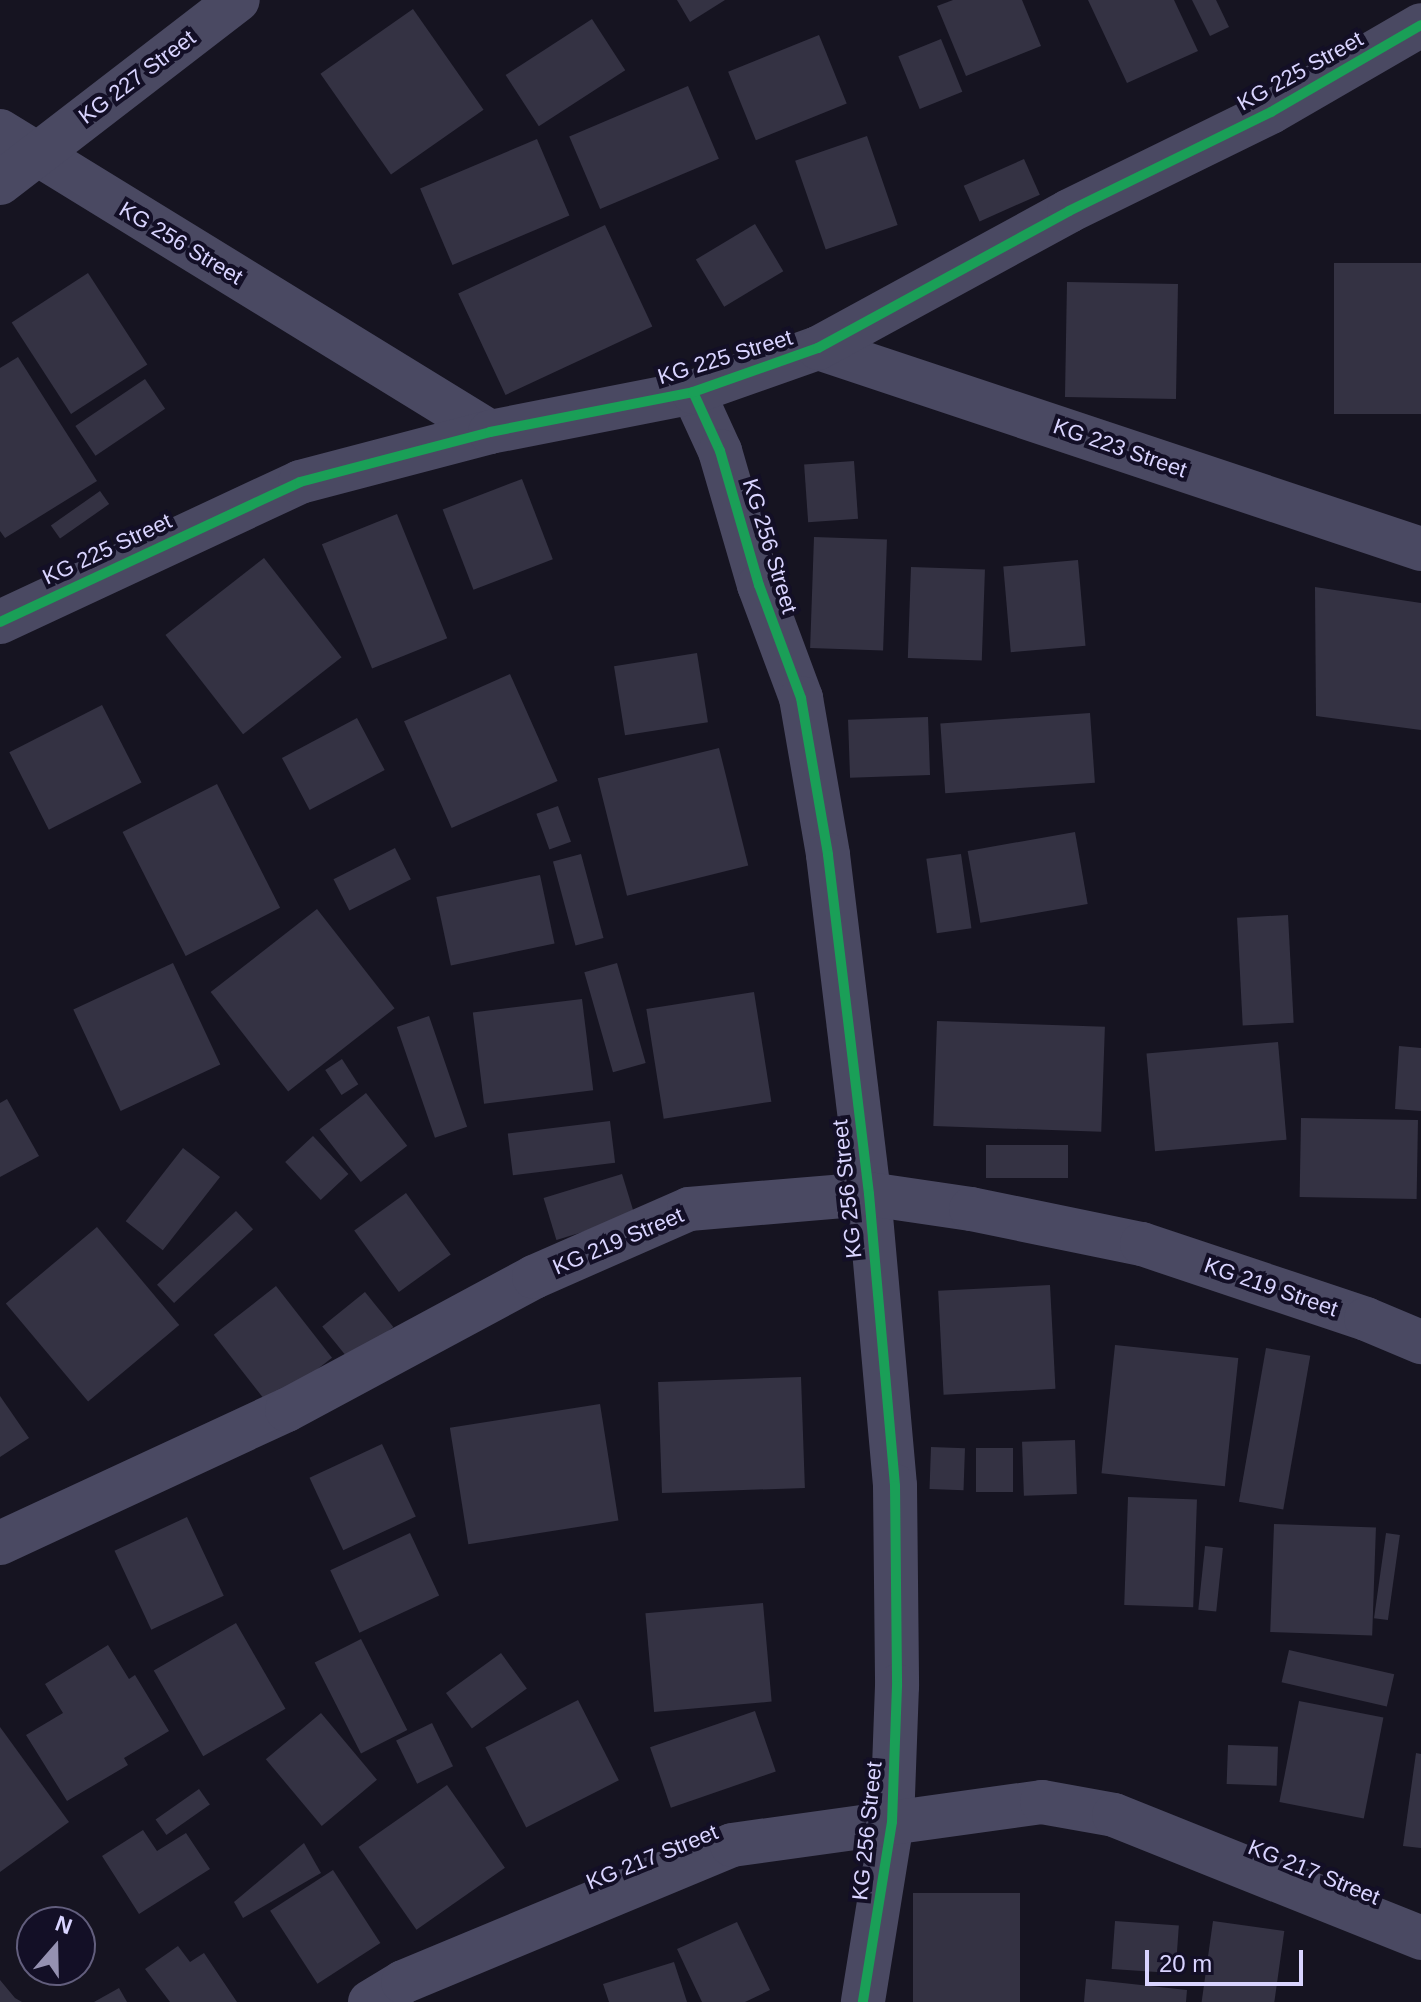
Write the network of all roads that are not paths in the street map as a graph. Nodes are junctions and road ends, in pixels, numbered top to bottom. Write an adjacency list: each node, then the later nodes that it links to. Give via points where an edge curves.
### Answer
1 (238, 0): 4 (street, KG 227 Street)
2 (1421, 25): 6 (street, KG 225 Street, via 1271,112 1069,211)
3 (0, 131): 4 (street, KG 256 Street)
4 (36, 154): 5 (street, KG 227 Street); 8 (street, KG 256 Street)
5 (0, 183)
6 (818, 348): 7 (street, KG 225 Street); 9 (street, KG 223 Street)
7 (693, 392): 8 (street, KG 225 Street); 11 (street, KG 256 Street, via 720,451 759,585 801,698 828,855)
8 (490, 432): 10 (street, KG 225 Street, via 300,482)
9 (1421, 549)
10 (0, 622)
11 (869, 1194): 12 (street, KG 219 Street, via 1142,1244); 13 (street, KG 219 Street, via 689,1209 534,1277 287,1410); 14 (street, KG 256 Street, via 895,1486)
12 (1421, 1342)
13 (0, 1543)
14 (892, 1822): 15 (street, KG 217 Street, via 1042,1802 1114,1815); 16 (street, KG 217 Street, via 732,1845 403,1982); 17 (street, KG 256 Street)
15 (1421, 1938)
16 (370, 2002)
17 (863, 2002)

